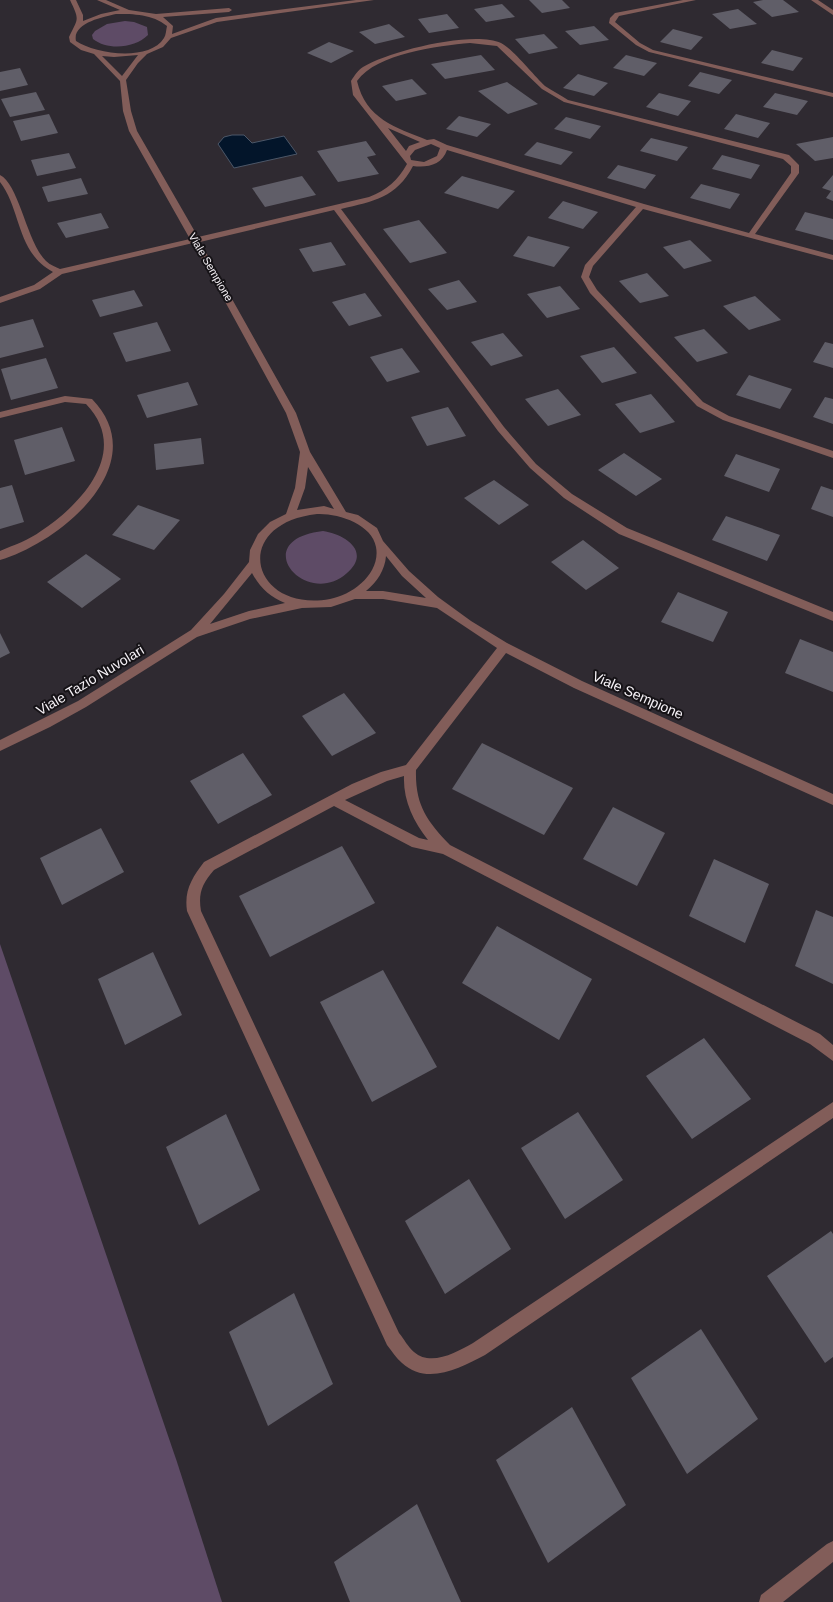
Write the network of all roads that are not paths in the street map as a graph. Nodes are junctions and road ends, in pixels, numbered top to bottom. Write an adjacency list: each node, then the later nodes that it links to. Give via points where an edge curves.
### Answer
1 (74, 0): 10 (street, via 80,15)
2 (100, 0): 7 (street)
3 (321, 0): 9 (street)
4 (372, 0): 11 (street, via 216,20)
5 (693, 0): 15 (street, via 617,14 612,23 651,51)
6 (814, 0): 8 (street)
7 (131, 12): 9 (street); 10 (street, via 102,15)
8 (833, 13)
9 (157, 16): 11 (street, via 170,26)
10 (79, 25): 13 (street, via 72,37 73,42 78,48)
11 (169, 37): 12 (street)
12 (146, 52): 13 (street); 14 (street)
13 (97, 55): 14 (street)
14 (123, 80): 25 (street, Viale Sempione, via 133,131)
15 (833, 95)
16 (372, 116): 17 (street); 19 (street); 24 (street, via 358,95 354,81 362,70 382,60 439,45 490,41 499,45 544,88 566,101 786,157 795,165 795,173)
17 (426, 142): 18 (street, via 431,141); 19 (street, via 412,148)
18 (444, 150): 20 (street, via 430,164); 22 (street)
19 (406, 156): 20 (street)
20 (411, 163): 23 (street, via 403,179 384,194)
21 (0, 177): 27 (street, via 7,186 32,248 44,264)
22 (641, 206): 24 (street); 31 (street, via 590,265 585,277 593,290 700,404 726,418)
23 (336, 208): 25 (street); 40 (street, via 502,430 533,466 568,496 623,531)
24 (751, 235): 26 (street)
25 (196, 241): 27 (street); 30 (street, Viale Sempione, via 291,413)
26 (833, 258)
27 (59, 272): 28 (street, via 37,288)
28 (0, 300)
29 (0, 415): 35 (street, via 65,399 90,401 103,419 110,448 103,476 81,504 44,535)
30 (305, 452): 32 (street, Viale Sempione); 33 (street, Viale Sempione, via 300,488)
31 (833, 455)
32 (341, 512): 33 (street, via 324,510); 34 (street, via 367,524)
33 (290, 516): 36 (street, via 274,524 262,536 255,549)
34 (382, 544): 37 (street, via 379,572); 39 (street, Viale Sempione, via 394,563)
35 (0, 556)
36 (254, 563): 38 (street, via 258,577 269,589 284,599); 41 (street, Viale Tazio Nuvolari)
37 (355, 595): 38 (street, via 321,604); 39 (street, Viale Sempione, via 383,595)
38 (303, 604): 41 (street, Viale Tazio Nuvolari, via 249,615)
39 (437, 604): 42 (street, Viale Sempione)
40 (833, 617)
41 (194, 634): 43 (street, Viale Tazio Nuvolari, via 82,704)
42 (504, 647): 44 (street); 46 (street, Viale Sempione, via 566,680)
43 (0, 746)
44 (410, 769): 45 (street, via 385,776); 47 (street, via 408,788 415,807 424,827)
45 (334, 800): 47 (street, via 418,843); 49 (street, via 209,866 196,882 191,896 194,911 393,1339 410,1360 432,1367 453,1363 479,1349)
46 (833, 800)
47 (445, 849): 48 (street, via 815,1039)
48 (833, 1054)
49 (833, 1109)
50 (833, 1550): 51 (street)
51 (768, 1602)

